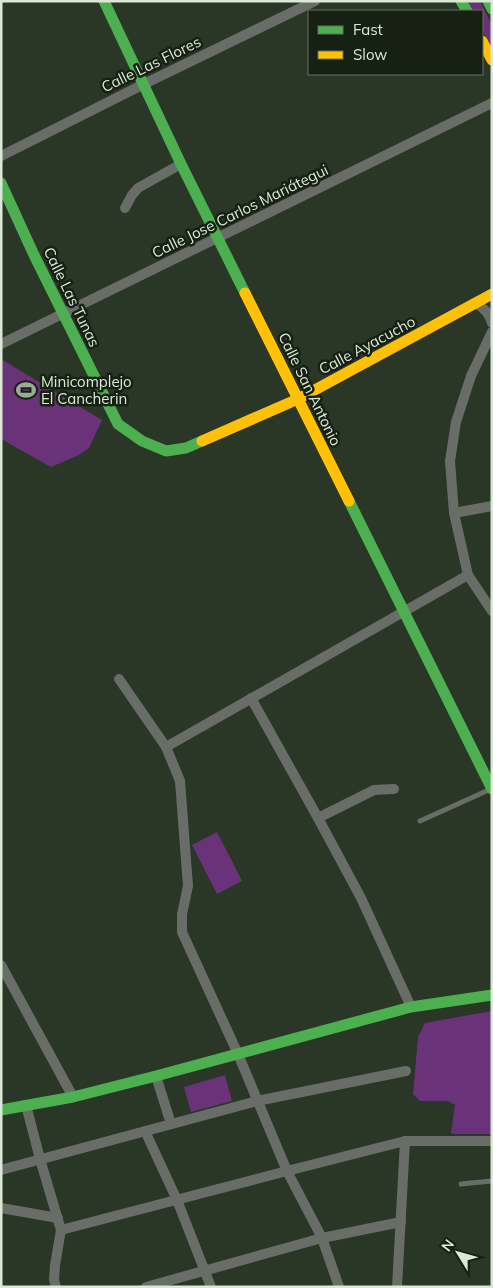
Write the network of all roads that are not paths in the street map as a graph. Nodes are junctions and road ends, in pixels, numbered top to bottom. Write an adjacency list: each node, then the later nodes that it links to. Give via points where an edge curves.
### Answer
1 (104, 1): 7 (street, Calle San Antonio)
2 (315, 1): 7 (street, Calle Las Flores)
3 (488, 1): 4 (street)
4 (492, 9)
5 (483, 43): 6 (street)
6 (492, 60)
7 (144, 84): 9 (street, Calle Las Flores); 10 (street, Calle San Antonio)
8 (492, 103): 13 (street, Calle Jose Carlos Mariátegui)
9 (1, 156)
10 (181, 164): 12 (street, via 138,188); 13 (street, Calle San Antonio)
11 (1, 183): 16 (street, Calle Las Tunas)
12 (124, 208)
13 (218, 239): 16 (street, Calle Jose Carlos Mariátegui); 20 (street, Calle San Antonio)
14 (492, 294): 15 (street, Calle Ayacucho)
15 (475, 304): 17 (street, via 483,307); 20 (street, Calle Ayacucho)
16 (63, 314): 19 (street, Calle Jose Carlos Mariátegui); 21 (street, Calle Las Tunas)
17 (492, 323)
18 (492, 332): 23 (street, via 471,376 456,422 450,461)
19 (1, 344)
20 (298, 399): 21 (street, Calle Ayacucho, via 186,448 166,450 142,441); 26 (street, Calle San Antonio)
21 (118, 424)
22 (492, 506): 23 (street)
23 (454, 513): 24 (street)
24 (468, 575): 25 (street); 26 (street)
25 (492, 611)
26 (403, 612): 28 (street); 31 (street, Calle San Antonio)
27 (119, 679): 29 (street)
28 (251, 698): 29 (street); 32 (street)
29 (166, 747): 37 (street, via 180,781 188,886 182,932)
30 (394, 789): 32 (street, via 374,790)
31 (492, 789): 33 (lane)
32 (318, 818): 36 (street)
33 (420, 821)
34 (1, 965): 40 (street)
35 (492, 995): 36 (street)
36 (411, 1007): 37 (street)
37 (238, 1054): 39 (street); 41 (street)
38 (406, 1071): 41 (street)
39 (156, 1076): 40 (street); 44 (street)
40 (73, 1097): 42 (street)
41 (257, 1101): 44 (street); 50 (street)
42 (26, 1104): 43 (street); 48 (street)
43 (1, 1110)
44 (171, 1124): 45 (street)
45 (145, 1131): 48 (street); 53 (street)
46 (405, 1141): 47 (street); 50 (street); 56 (street)
47 (492, 1141)
48 (40, 1159): 49 (street); 55 (street)
49 (1, 1170)
50 (287, 1171): 53 (street); 58 (street)
51 (492, 1181): 52 (lane)
52 (461, 1184)
53 (177, 1200): 57 (street); 59 (street)
54 (1, 1208): 55 (street)
55 (58, 1218): 57 (street)
56 (401, 1222): 58 (street); 64 (street)
57 (62, 1230): 60 (street, via 54,1265)
58 (322, 1238): 59 (street); 63 (street)
59 (204, 1271): 61 (street); 62 (street)
60 (56, 1287)
61 (146, 1287)
62 (212, 1287)
63 (339, 1287)
64 (397, 1287)

